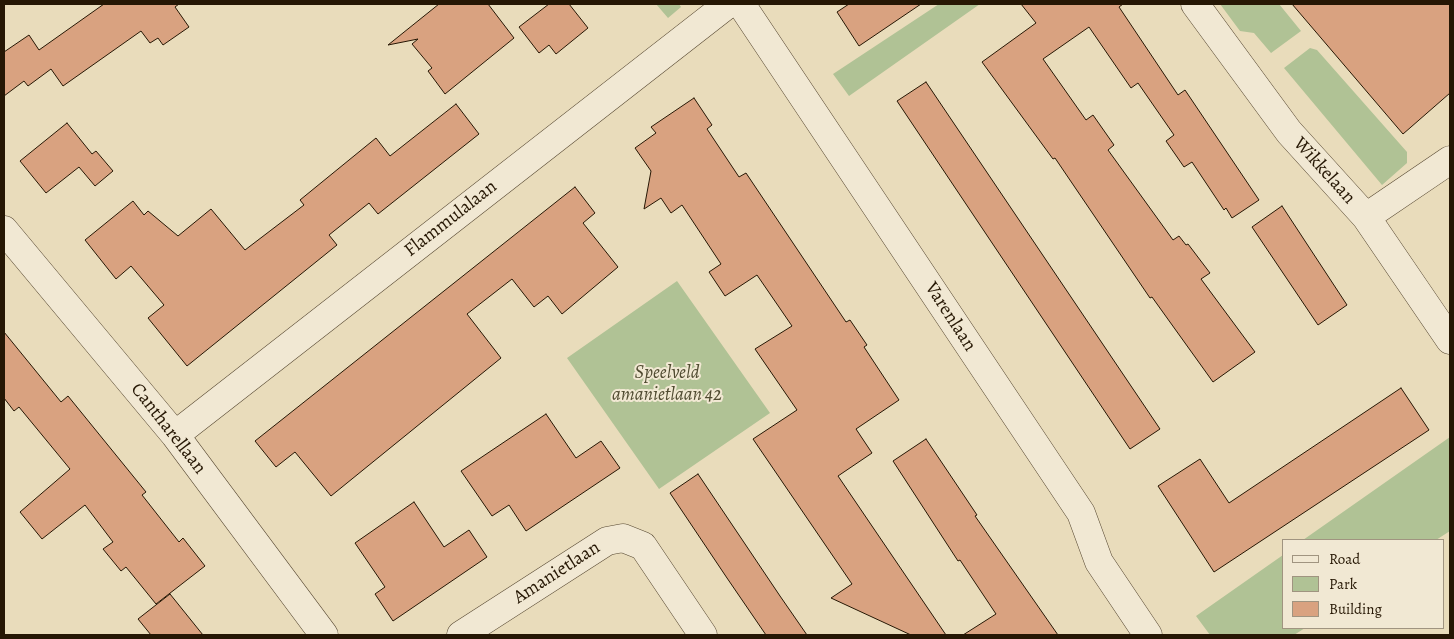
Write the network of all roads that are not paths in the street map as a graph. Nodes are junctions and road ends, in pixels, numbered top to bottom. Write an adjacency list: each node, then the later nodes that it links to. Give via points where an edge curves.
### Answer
1 (728, 4): 8 (street, Flammulalaan)
2 (741, 4): 12 (street, Varenlaan, via 1081,513 1099,562)
3 (1195, 4): 5 (street, Wikkelaan, via 1289,132)
4 (1450, 160): 5 (street)
5 (1366, 217): 7 (street, Wikkelaan)
6 (4, 230): 8 (street, Cantharellaan)
7 (1450, 340)
8 (175, 435): 9 (street, Cantharellaan)
9 (324, 635)
10 (461, 635): 11 (street, Amanietlaan, via 607,541 623,538 643,546)
11 (703, 635)
12 (1148, 635)

